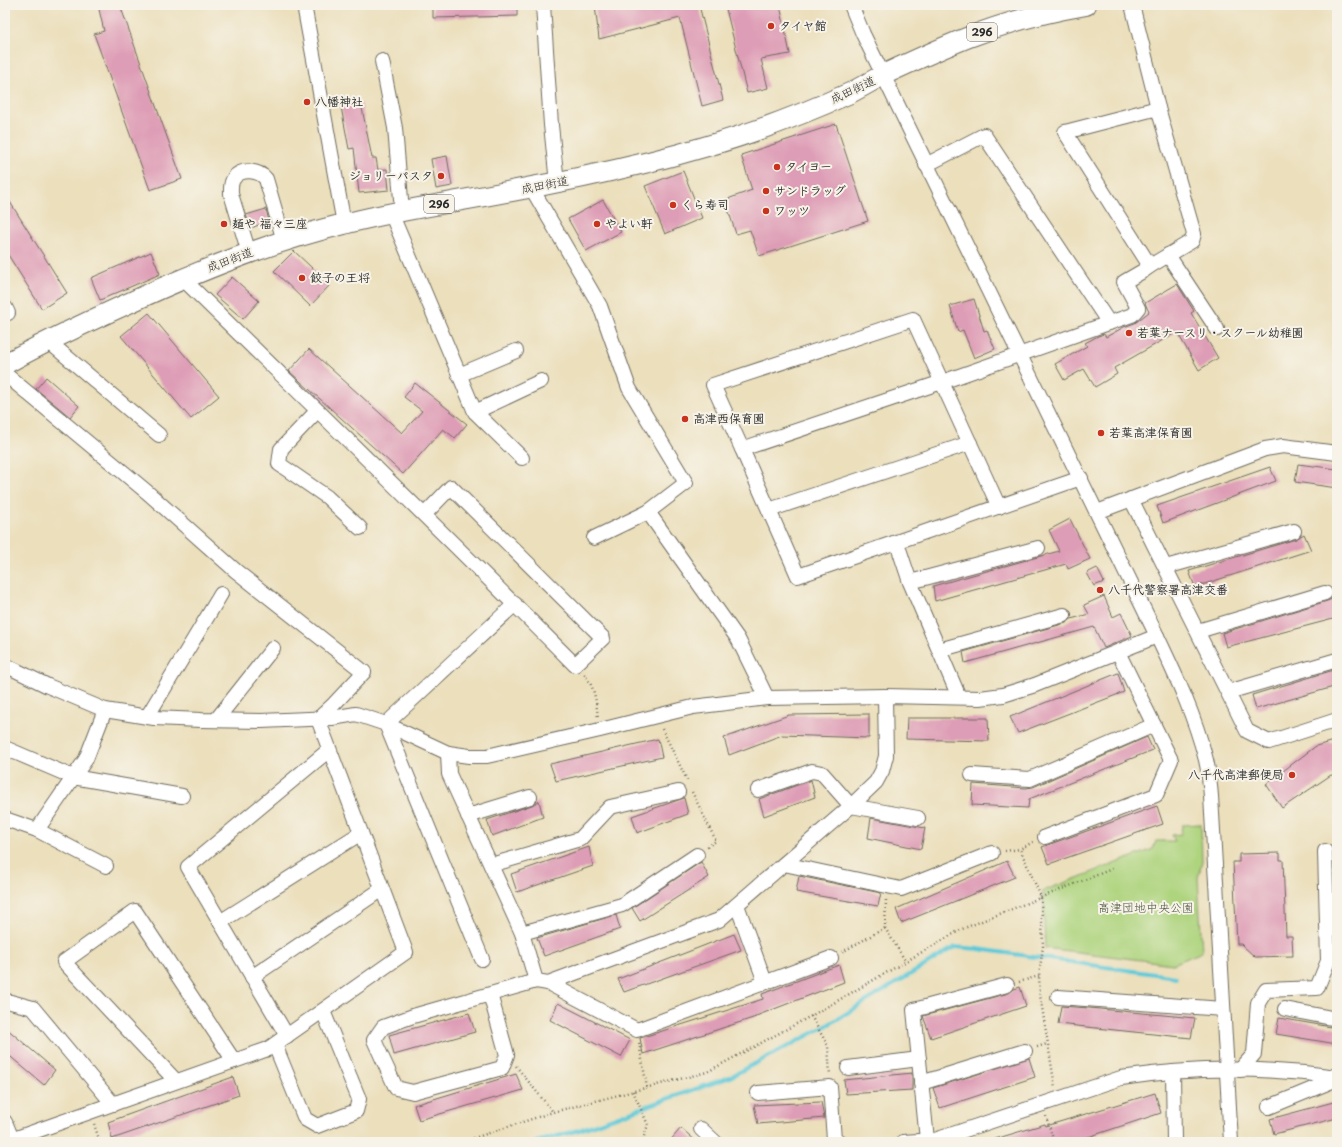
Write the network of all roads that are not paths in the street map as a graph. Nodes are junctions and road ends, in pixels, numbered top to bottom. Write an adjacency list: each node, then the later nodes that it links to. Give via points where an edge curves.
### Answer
1 (304, 5): 13 (street)
2 (543, 5): 10 (street)
3 (851, 5): 7 (street)
4 (1086, 5): 7 (highway, 成田街道 / 296, via 1014,21 971,36)
5 (1132, 5): 8 (street)
6 (382, 61): 12 (street, via 395,128)
7 (883, 76): 9 (street); 10 (highway, 成田街道 / 296, via 852,92 774,124 704,147)
8 (1158, 108): 16 (street, via 1194,234 1192,240); 17 (street, via 1065,132)
9 (926, 165): 21 (street, via 984,135); 25 (street)
10 (557, 183): 11 (highway, 成田街道 / 296)
11 (531, 187): 12 (highway, 成田街道 / 296); 42 (street, via 600,306 629,388 686,483)
12 (397, 212): 13 (highway, 成田街道 / 296); 28 (street)
13 (344, 224): 14 (highway, 成田街道 / 296)
14 (284, 241): 15 (highway, 成田街道 / 296); 15 (street, via 266,179 257,172 240,173 234,177 230,186)
15 (249, 253): 18 (highway, 成田街道 / 296)
16 (1168, 255): 17 (street); 22 (street)
17 (1150, 266): 21 (street, via 1124,282 1138,308 1132,315)
18 (182, 279): 23 (highway, 成田街道 / 296); 31 (street)
19 (5, 307): 20 (street, via 8,312)
20 (5, 314)
21 (1109, 323): 25 (street)
22 (1217, 329)
23 (48, 341): 26 (highway, 成田街道 / 296); 33 (street)
24 (516, 351): 28 (street)
25 (1020, 355): 30 (street); 38 (street)
26 (5, 364)
27 (5, 374): 69 (street, via 147,492 236,571 364,672)
28 (459, 374): 32 (street)
29 (541, 381): 32 (street)
30 (942, 382): 34 (street); 35 (street); 35 (street, via 913,319 713,385)
31 (318, 411): 44 (street); 45 (street, via 281,449 278,464 327,497)
32 (475, 412): 37 (street)
33 (159, 435)
34 (970, 443): 40 (street); 41 (street)
35 (742, 448): 41 (street)
36 (1337, 453): 39 (street, via 1283,446 1265,449)
37 (522, 458)
38 (1081, 478): 40 (street); 43 (street)
39 (1131, 499): 43 (street); 50 (street)
40 (999, 507): 48 (street)
41 (769, 510): 48 (street, via 798,576)
42 (648, 512): 47 (street); 66 (street, via 738,639)
43 (1097, 512): 57 (street)
44 (424, 515): 54 (street); 54 (street, via 451,487 603,638 576,665)
45 (360, 528)
46 (1294, 531): 50 (street)
47 (594, 538)
48 (897, 543): 51 (street)
49 (1038, 548): 51 (street)
50 (1166, 567): 56 (street)
51 (910, 582): 59 (street)
52 (1325, 592): 56 (street)
53 (221, 594): 68 (street)
54 (515, 604): 72 (street)
55 (1064, 616): 59 (street)
56 (1198, 631): 63 (street)
57 (1157, 636): 60 (street); 109 (street, via 1181,687 1202,745 1209,776)
58 (273, 648): 70 (street)
59 (939, 650): 65 (street)
60 (1118, 652): 65 (street, via 1003,695); 73 (street)
61 (1337, 660): 63 (street)
62 (5, 665): 67 (street)
63 (1228, 692): 71 (street, via 1247,731 1269,742)
64 (885, 696): 65 (street); 66 (street); 83 (street, via 886,756 882,771 876,782)
65 (958, 697)
66 (767, 698): 76 (street, via 693,707 486,756)
67 (105, 710): 68 (street); 78 (street, via 86,759)
68 (147, 717): 70 (street)
69 (318, 719): 70 (street); 72 (street, via 356,714); 75 (street)
70 (216, 720)
71 (1337, 720)
72 (386, 724): 76 (street); 101 (street)
73 (1154, 725): 77 (street, via 1030,779); 89 (street, via 1171,760 1156,795)
74 (5, 748): 78 (street)
75 (329, 750): 88 (street); 98 (street, via 188,867)
76 (448, 753): 84 (street, via 449,774)
77 (972, 775)
78 (73, 777): 81 (street); 87 (street)
79 (758, 790): 83 (street, via 812,771 822,773)
80 (678, 792): 94 (street, via 610,807 580,839)
81 (182, 796)
82 (530, 797): 84 (street)
83 (851, 806): 85 (street); 93 (street)
84 (468, 816): 94 (street)
85 (918, 818)
86 (5, 819): 87 (street)
87 (37, 830): 95 (street)
88 (361, 833): 96 (street); 98 (street)
89 (1045, 837)
90 (1325, 851): 119 (street, via 1328,961 1317,988 1266,990 1258,1003 1254,1054)
91 (992, 853): 93 (street, via 901,889)
92 (697, 855): 99 (street, via 622,905)
93 (784, 864): 97 (street)
94 (491, 865): 99 (street)
95 (106, 866)
96 (382, 889): 102 (street); 111 (street, via 406,952)
97 (736, 905): 103 (street, via 720,920); 104 (street)
98 (220, 922): 102 (street)
99 (522, 933): 103 (street)
100 (831, 958): 104 (street)
101 (482, 959)
102 (252, 977): 113 (street)
103 (542, 982): 104 (street, via 636,1030); 106 (street)
104 (765, 982)
105 (1007, 985): 116 (street, via 914,1010)
106 (490, 994): 106 (street, via 383,1027 374,1040 396,1088 413,1092 502,1068 507,1055)
107 (1058, 997): 109 (street)
108 (5, 1002): 125 (street, via 33,1008)
109 (1223, 1009): 119 (street)
110 (1285, 1009): 112 (street)
111 (323, 1011): 113 (street); 114 (street, via 359,1099 356,1111 318,1126 305,1119)
112 (1337, 1019)
113 (287, 1036): 114 (street)
114 (275, 1045): 117 (street)
115 (1026, 1051): 123 (street)
116 (919, 1059): 118 (street); 123 (street)
117 (234, 1061): 122 (street); 122 (street, via 136,911 64,962)
118 (848, 1068)
119 (1234, 1070): 120 (street); 121 (street, via 1298,1072); 136 (street)
120 (1174, 1072): 129 (street, via 1121,1078 1043,1104); 135 (street)
121 (1337, 1078): 126 (street)
122 (176, 1081): 125 (street)
123 (921, 1083): 130 (street)
124 (758, 1093): 133 (street, via 830,1087 834,1139)
125 (112, 1104): 131 (street)
126 (1269, 1107)
127 (5, 1122): 131 (street)
128 (701, 1129): 132 (street)
129 (959, 1137): 130 (street)
130 (927, 1140): 134 (street)
131 (9, 1141)
132 (715, 1142)
133 (841, 1142)
134 (903, 1142)
135 (1174, 1142)
136 (1231, 1142)

